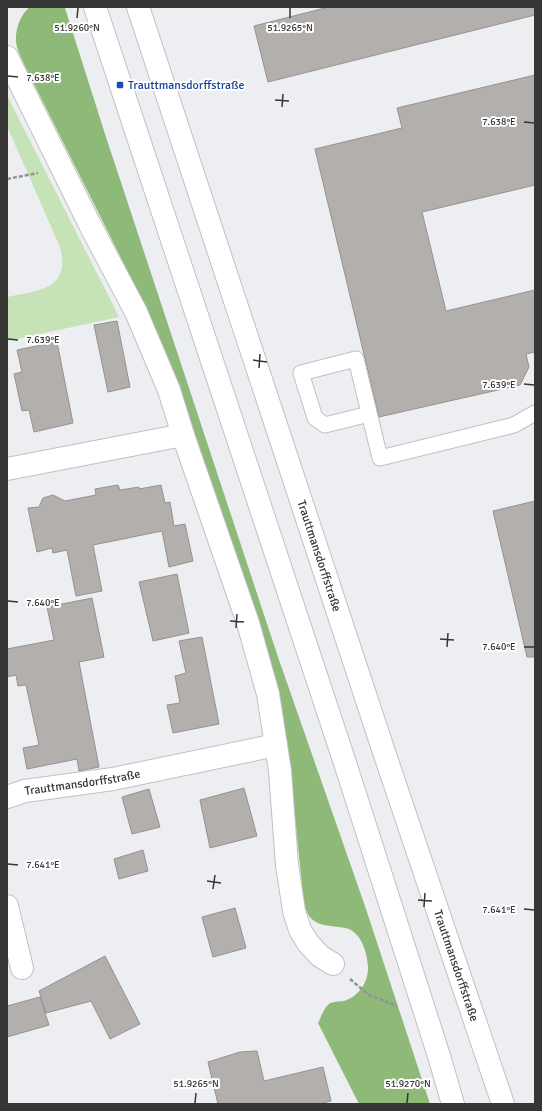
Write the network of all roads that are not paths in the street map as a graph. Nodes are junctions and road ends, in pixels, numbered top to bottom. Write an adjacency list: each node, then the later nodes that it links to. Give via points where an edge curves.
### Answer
1 (95, 7): 13 (main road, via 345,763)
2 (138, 7): 14 (main road, Trauttmansdorffstraße, via 387,762)
3 (7, 57): 6 (main road, via 136,312 169,390)
4 (535, 413): 5 (lane, via 514,425 380,458)
5 (369, 414): 5 (lane, via 356,359 301,373 315,418 325,426)
6 (183, 435): 7 (main road); 8 (main road, via 262,668)
7 (7, 469)
8 (276, 745): 9 (main road, Trauttmansdorffstraße, via 113,779 25,791); 11 (main road, via 287,865 294,911 300,930 308,943 320,956)
9 (7, 797)
10 (7, 906): 12 (main road)
11 (333, 964)
12 (22, 968)
13 (453, 1104)
14 (503, 1104)

